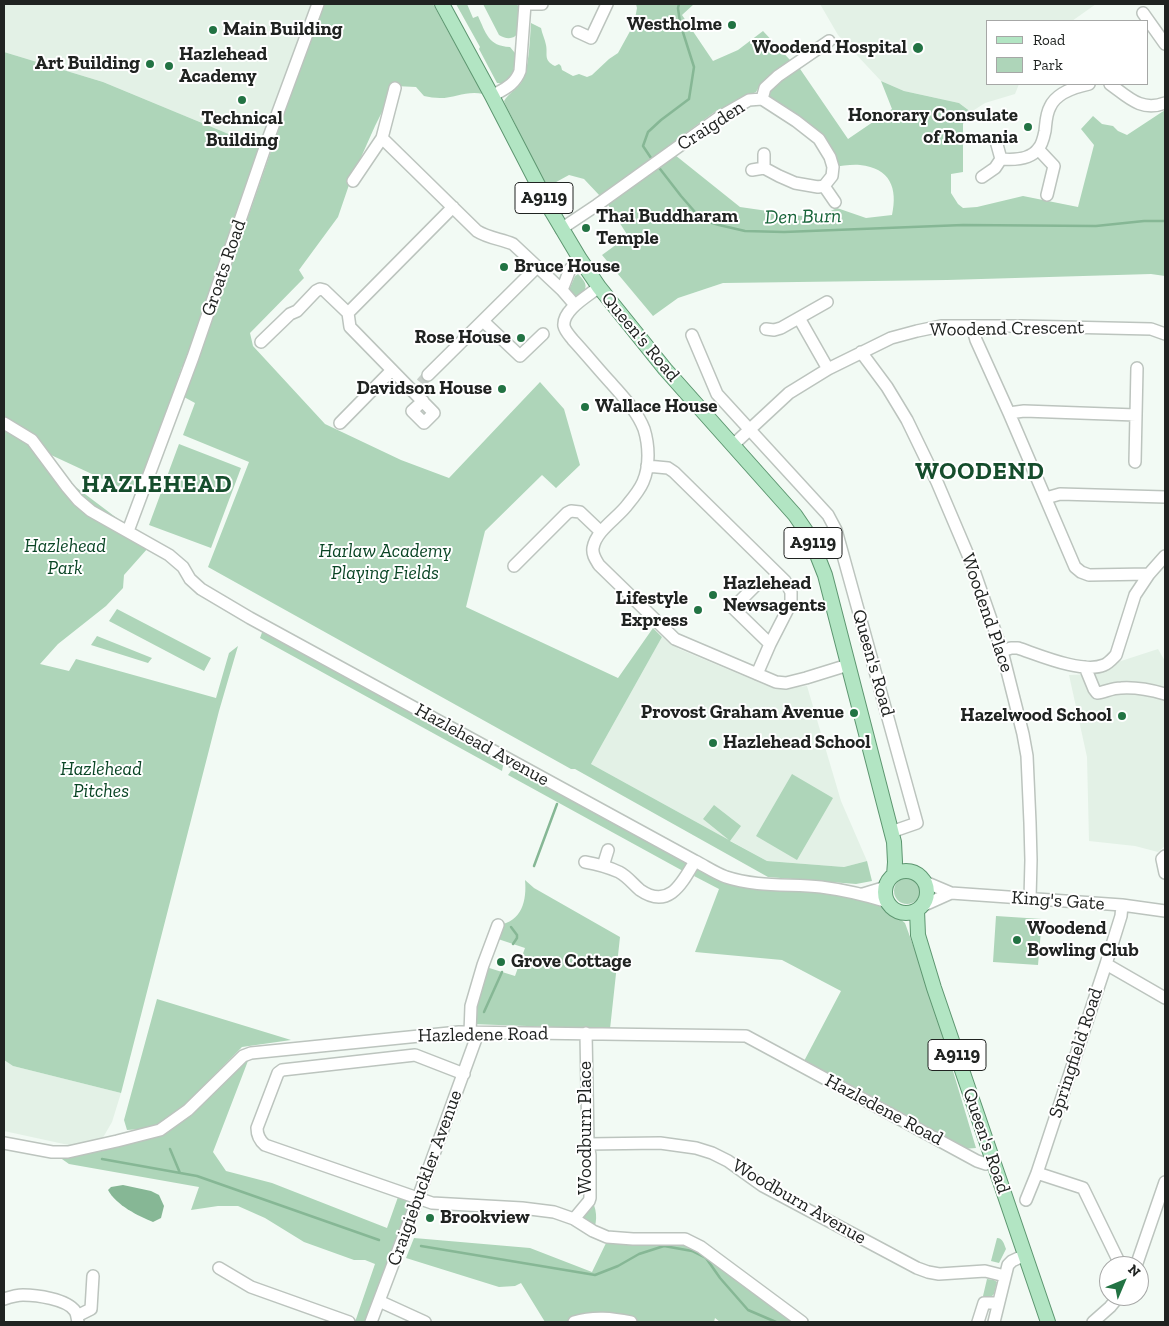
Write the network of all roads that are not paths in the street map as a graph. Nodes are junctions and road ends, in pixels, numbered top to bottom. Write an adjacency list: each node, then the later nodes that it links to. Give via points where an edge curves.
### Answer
1 (318, 4): 63 (street, Groats Road, via 194,357)
2 (442, 4): 15 (main road, Queen's Road / A9119)
3 (525, 4): 4 (street); 15 (street, via 518,78)
4 (542, 4)
5 (610, 5): 9 (street, via 591,38)
6 (1143, 13): 7 (street)
7 (1148, 20)
8 (1149, 21): 11 (street)
9 (578, 32)
10 (829, 41): 16 (street, via 778,76 765,88)
11 (1165, 44)
12 (1086, 85): 20 (street, via 1055,100)
13 (1112, 85): 17 (street, via 1143,106)
14 (395, 88): 18 (street)
15 (492, 96): 31 (main road, Queen's Road / A9119)
16 (762, 99): 27 (street, Craigden, via 819,139 833,167 832,176); 31 (street, Craigden, via 749,100 721,116)
17 (1165, 103)
18 (382, 138): 26 (street); 30 (street)
19 (996, 142): 22 (street)
20 (1038, 149): 22 (street, via 1016,160); 28 (street, via 1054,166)
21 (764, 154): 23 (street)
22 (1001, 159): 25 (street)
23 (764, 168): 24 (street); 27 (street, via 795,182)
24 (752, 170)
25 (982, 177)
26 (352, 181)
27 (824, 186): 29 (street)
28 (1047, 195)
29 (834, 202)
30 (453, 207): 33 (street, via 477,231 513,244); 38 (street)
31 (561, 229): 32 (main road, Queen's Road / A9119)
32 (580, 259): 34 (main road, Queen's Road / A9119); 35 (street, via 570,269)
33 (537, 267): 35 (street); 40 (street)
34 (599, 287): 37 (street); 58 (main road, Queen's Road / A9119, via 665,369)
35 (562, 290): 37 (street)
36 (827, 302): 39 (street)
37 (576, 305): 60 (street, via 565,321 566,330 637,416 647,440)
38 (348, 313): 46 (street, via 324,290 316,290); 49 (street, via 350,327)
39 (799, 318): 42 (street, via 781,328); 48 (street)
40 (483, 321): 43 (street, via 520,356); 51 (street)
41 (972, 326): 44 (street, Woodend Crescent, via 1151,329); 47 (street, Woodend Crescent, via 941,326 917,331 891,338); 53 (street)
42 (766, 329)
43 (543, 334)
44 (1165, 334)
45 (707, 340): 57 (street, Queen's Road, via 694,340 711,383 717,394)
46 (261, 342)
47 (861, 352): 48 (street, Woodend Crescent); 70 (street, Woodend Place, via 907,420 937,482 971,562)
48 (828, 369): 57 (street, Woodend Crescent, via 789,393)
49 (392, 370): 51 (street); 56 (street)
50 (1134, 373): 54 (street)
51 (421, 383): 52 (street)
52 (423, 401)
53 (1009, 413): 54 (street); 62 (street)
54 (1136, 415): 59 (street)
55 (4, 423): 63 (street, Hazlehead Avenue, via 32,440 78,500)
56 (340, 423)
57 (750, 429): 58 (street, Woodend Crescent); 75 (street, Queen's Road, via 828,515 836,530 917,822)
58 (733, 445): 71 (main road, Queen's Road / A9119, via 796,515 810,537 825,575)
59 (1132, 457)
60 (647, 466): 64 (street, via 643,482 629,504); 69 (street, via 668,468 674,472 785,581 791,592 791,603)
61 (1165, 497): 62 (street, via 1060,494)
62 (1046, 498): 67 (street, via 1075,567 1081,572 1089,575)
63 (128, 531): 78 (street, Hazlehead Avenue, via 168,555 201,589)
64 (601, 532): 66 (street, via 580,512 571,511); 73 (street, via 595,541 594,558 668,633 675,639)
65 (1165, 556): 67 (street)
66 (514, 566)
67 (1149, 574): 72 (street, via 1135,595 1116,655 1103,666)
68 (756, 585): 69 (street, via 733,608)
69 (770, 644): 73 (street)
70 (1002, 651): 72 (street, via 1018,648 1065,664); 87 (street, Woodend Place, via 1026,756 1031,832)
71 (848, 664): 73 (street, via 786,683); 75 (main road, Queen's Road / A9119)
72 (1085, 667): 74 (street, via 1097,693 1122,688)
73 (757, 674)
74 (1165, 694)
75 (894, 835): 81 (main road, Queen's Road / A9119); 83 (main road, Queen's Road / A9119, via 895,862)
76 (608, 850): 80 (street)
77 (1164, 857): 82 (street)
78 (695, 861): 80 (street, via 680,887 667,896 657,897); 86 (street, Hazlehead Avenue, via 724,876 744,881)
79 (585, 862): 80 (street)
80 (603, 866)
81 (912, 871): 83 (main road, via 905,871); 84 (main road, A9119)
82 (1165, 872)
83 (890, 881): 86 (street, Hazlehead Avenue); 88 (main road, A9119)
84 (925, 882): 85 (street, King's Gate); 90 (main road, A9119, via 927,894)
85 (951, 893): 87 (street, King's Gate); 90 (street, King's Gate)
86 (862, 894): 88 (street, Hazlehead Avenue)
87 (1030, 899): 89 (street, King's Gate)
88 (888, 902): 92 (main road, A9119)
89 (1122, 905): 91 (street, King's Gate); 95 (street, Springfield Road)
90 (919, 908): 92 (main road); 94 (main road, A9119)
91 (1165, 911)
92 (900, 912): 94 (main road, A9119)
93 (498, 925): 97 (street, Craigiebuckler Avenue, via 471,1006)
94 (918, 934): 102 (main road, Queen's Road / A9119)
95 (1106, 964): 96 (street); 103 (street, Springfield Road)
96 (1165, 998)
97 (474, 1033): 98 (street, Hazledene Road); 99 (street, Craigiebuckler Avenue); 100 (street, Hazledene Road, via 251,1053 243,1056 188,1110 160,1130 68,1152)
98 (586, 1033): 101 (street, Woodburn Place); 102 (street, Hazledene Road, via 746,1036 966,1154 983,1152)
99 (464, 1074): 105 (street, Craigiebuckler Avenue); 105 (street, via 415,1055 282,1070 257,1128 259,1139 265,1145)
100 (4, 1143)
101 (588, 1144): 107 (street, Woodburn Place, via 590,1198); 113 (street, Woodburn Avenue, via 660,1143 712,1153 763,1186 928,1272 986,1271)
102 (991, 1156): 108 (main road, Queen's Road / A9119)
103 (1037, 1173): 106 (street, Springfield Road); 109 (street, via 1083,1188)
104 (1165, 1182): 110 (street)
105 (418, 1198): 107 (street, via 432,1203 554,1212); 115 (street, Craigiebuckler Avenue)
106 (1026, 1200)
107 (574, 1219): 124 (street, via 607,1237 685,1239 701,1247)
108 (1025, 1255): 113 (street, via 1012,1261); 127 (main road, Queen's Road / A9119)
109 (1116, 1256)
110 (1139, 1256)
111 (219, 1268): 119 (street, via 251,1287)
112 (93, 1276): 118 (street, via 91,1309)
113 (1005, 1276): 116 (street)
114 (4, 1299): 118 (street, via 23,1295 60,1301 70,1306)
115 (379, 1301): 120 (street, Craigiebuckler Avenue); 121 (street)
116 (998, 1303): 125 (street, via 984,1303); 126 (street)
117 (1112, 1306): 128 (street)
118 (76, 1316)
119 (349, 1322)
120 (371, 1322)
121 (425, 1322)
122 (574, 1322): 123 (street, via 602,1318)
123 (631, 1322)
124 (802, 1322)
125 (978, 1322)
126 (994, 1322)
127 (1048, 1322)
128 (1093, 1322)

